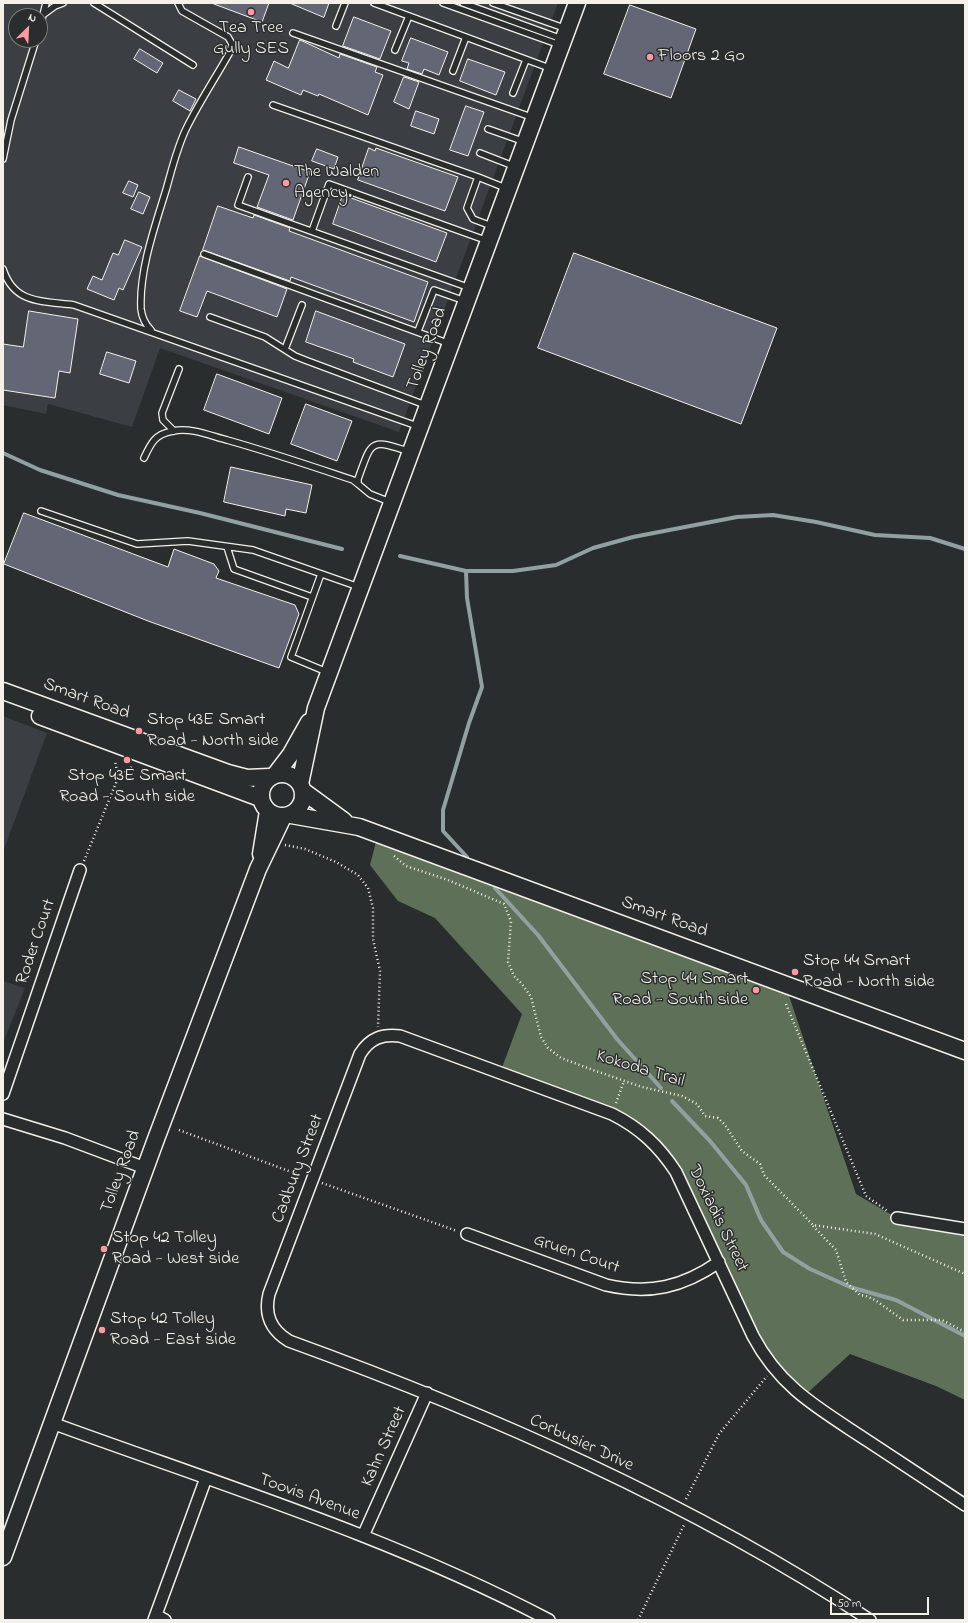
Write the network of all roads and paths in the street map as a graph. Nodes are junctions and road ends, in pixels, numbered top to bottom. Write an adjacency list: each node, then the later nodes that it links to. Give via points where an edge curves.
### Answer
1 (63, 3): 11 (lane)
2 (94, 3): 20 (lane)
3 (178, 3): 41 (lane, via 182,11 228,37 232,44 180,144 154,229 143,278 141,304 145,324)
4 (345, 3): 13 (lane)
5 (374, 3): 12 (lane)
6 (444, 3): 7 (lane); 16 (lane)
7 (458, 3)
8 (463, 3): 16 (lane)
9 (493, 3): 16 (lane)
10 (577, 3): 16 (main road, Tolley Road)
11 (48, 11)
12 (409, 16): 15 (lane); 18 (lane)
13 (336, 26)
14 (294, 33): 25 (lane)
15 (466, 37): 19 (lane); 22 (lane)
16 (564, 38): 21 (main road, Tolley Road)
17 (33, 48): 29 (lane, via 10,120)
18 (395, 50)
19 (526, 60): 21 (lane); 23 (lane)
20 (193, 65)
21 (552, 69): 25 (main road, Tolley Road)
22 (453, 71)
23 (513, 93)
24 (273, 105): 32 (lane)
25 (534, 118): 27 (main road, Tolley Road)
26 (488, 129): 27 (lane)
27 (525, 142): 30 (main road, Tolley Road)
28 (480, 153): 30 (lane)
29 (3, 159)
30 (516, 167): 33 (main road, Tolley Road)
31 (248, 177): 34 (lane, via 238,205)
32 (478, 178): 33 (lane); 35 (lane, via 467,208 473,219)
33 (508, 189): 35 (main road, Tolley Road)
34 (312, 231): 35 (lane, via 329,184); 38 (lane)
35 (491, 234): 38 (main road, Tolley Road)
36 (204, 254): 42 (lane)
37 (3, 269): 41 (lane, via 6,279 17,293 26,298 74,305 108,319)
38 (469, 295): 42 (lane, via 434,290); 43 (main road, Tolley Road)
39 (302, 305): 44 (lane)
40 (210, 317): 44 (lane, via 265,337)
41 (153, 332): 47 (lane)
42 (418, 332): 43 (lane)
43 (451, 344): 46 (main road, Tolley Road)
44 (286, 349): 46 (lane, via 305,360)
45 (179, 368): 48 (lane, via 162,413 163,420)
46 (428, 406): 47 (main road, Tolley Road)
47 (420, 427): 49 (main road, Tolley Road)
48 (174, 431): 50 (lane, via 162,434 152,441); 51 (lane, via 195,432 285,457 353,480)
49 (411, 452): 51 (lane, via 386,444 373,445); 52 (main road, Tolley Road)
50 (144, 458)
51 (358, 484): 52 (lane, via 370,494)
52 (392, 502): 56 (main road, Tolley Road)
53 (41, 511): 54 (lane, via 137,544 188,541)
54 (227, 546): 55 (lane, via 253,550); 57 (lane, via 234,569)
55 (321, 574): 56 (lane); 57 (lane)
56 (361, 587): 58 (main road, Tolley Road)
57 (312, 598): 58 (lane, via 291,657)
58 (330, 673): 61 (main road, Tolley Road)
59 (3, 691): 64 (main road, Smart Road, via 228,773 247,778)
60 (3, 703): 67 (main road, Smart Road)
61 (316, 708): 64 (main road, Tolley Road, via 290,754); 66 (main road, Tolley Road)
62 (115, 760): 65 (path)
63 (133, 766): 65 (path)
64 (272, 776): 66 (main road, via 288,775); 67 (main road, via 263,784)
65 (118, 778): 73 (path)
66 (301, 788): 68 (main road, via 303,799 297,811); 69 (main road, Smart Road)
67 (264, 805): 68 (main road); 72 (main road, Tolley Road)
68 (287, 816): 69 (main road, Smart Road); 72 (main road, Tolley Road)
69 (348, 824): 70 (main road, Smart Road)
70 (378, 834): 76 (main road, Smart Road); 77 (path, Kokoda Trail, via 390,853 406,866 448,880 504,904 510,921 508,962 514,976 531,997 541,1037 548,1048 561,1058)
71 (282, 844): 75 (path, via 305,849 336,862 358,875 368,888 373,908 373,939 380,971)
72 (258, 869): 81 (main road, Tolley Road)
73 (80, 870): 78 (street, Roder Court)
74 (786, 1004): 82 (path, via 866,1196)
75 (378, 1037): 79 (street, Doxiadis Street, via 400,1036); 88 (street, Cadbury Street, via 366,1045 360,1054 269,1294)
76 (965, 1051)
77 (624, 1081): 79 (path); 83 (path, Kokoda Trail, via 682,1096 697,1104 705,1116 718,1118 742,1152 760,1164 764,1175)
78 (3, 1094)
79 (612, 1114): 86 (street, Doxiadis Street, via 640,1130 667,1158)
80 (3, 1119): 81 (street, via 65,1138)
81 (145, 1168): 92 (main road, Tolley Road)
82 (897, 1218): 84 (street)
83 (813, 1226): 87 (path, via 875,1234); 89 (path, Kokoda Trail, via 836,1250 846,1282 860,1295 875,1300 903,1320 942,1320)
84 (965, 1229)
85 (467, 1234): 86 (street, Gruen Court, via 619,1288 640,1290 666,1287 685,1282)
86 (720, 1262): 94 (street, Doxiadis Street, via 761,1351 789,1385 816,1406)
87 (965, 1274)
88 (269, 1320): 91 (street, Corbusier Drive, via 280,1336 289,1341)
89 (965, 1332)
90 (768, 1375): 95 (path, via 719,1434)
91 (427, 1393): 95 (street, Corbusier Drive, via 564,1453); 96 (street, Kahn Street)
92 (52, 1423): 93 (street, Toovis Avenue); 97 (main road, Tolley Road)
93 (206, 1478): 96 (street, Toovis Avenue); 98 (street)
94 (965, 1505)
95 (685, 1512): 100 (path); 101 (street, Corbusier Drive, via 742,1542)
96 (363, 1536): 99 (street, Toovis Avenue)
97 (3, 1557)
98 (158, 1618)
99 (549, 1620)
100 (638, 1620)
101 (870, 1620)

